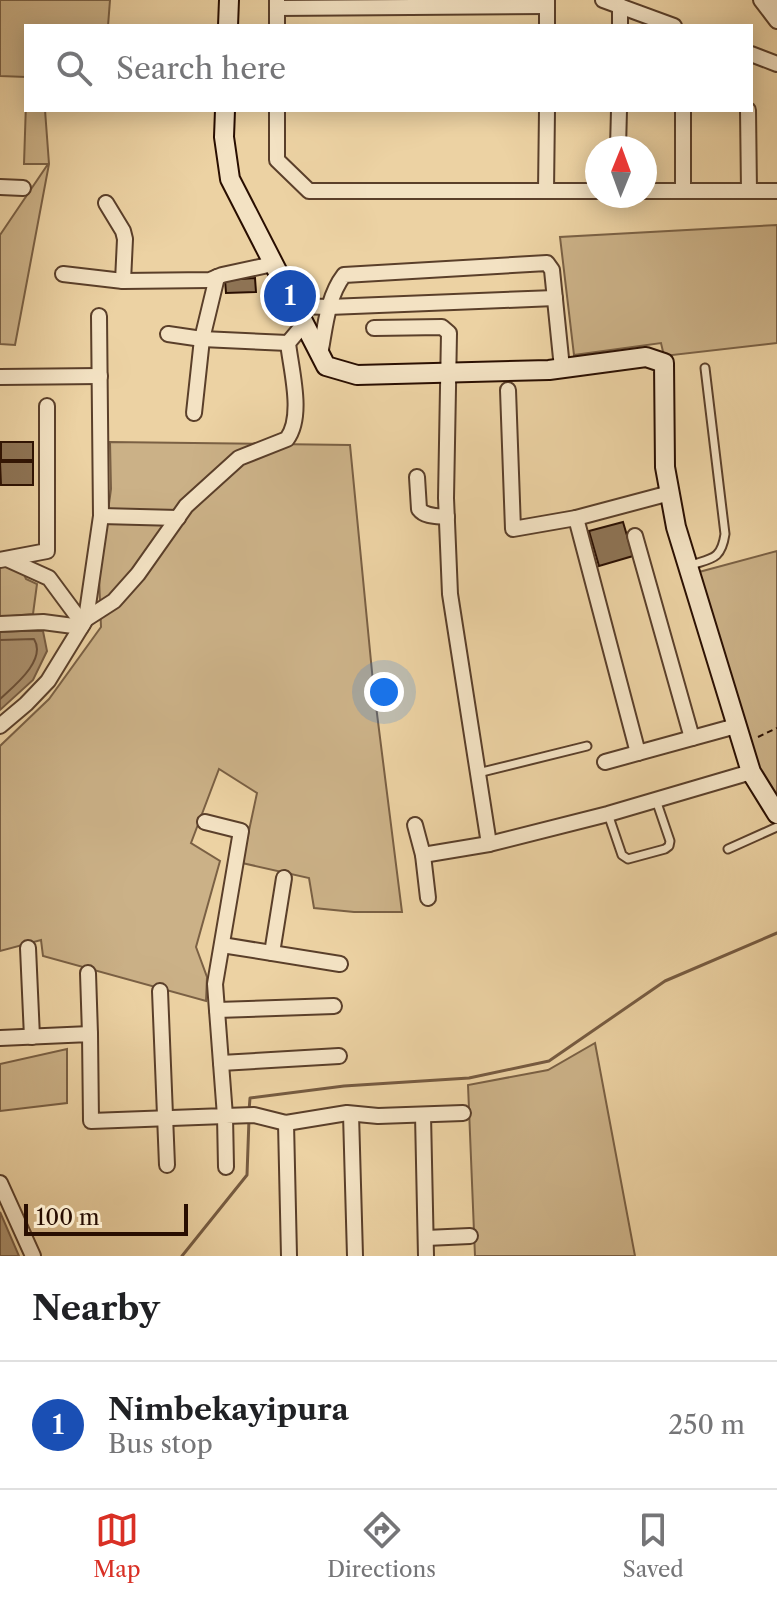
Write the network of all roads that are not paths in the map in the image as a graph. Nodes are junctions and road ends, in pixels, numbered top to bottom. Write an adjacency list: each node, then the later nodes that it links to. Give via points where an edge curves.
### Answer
1 (229, 0): 9 (main road)
2 (603, 0): 6 (street)
3 (762, 0): 7 (street); 8 (street)
4 (547, 3): 5 (street); 10 (street)
5 (277, 4)
6 (620, 6): 11 (street); 12 (street)
7 (777, 6)
8 (777, 21)
9 (228, 24)
10 (547, 24)
11 (620, 24)
12 (669, 24)
13 (753, 55): 14 (street)
14 (777, 64)
15 (225, 112): 31 (main road, via 230,179)
16 (277, 112): 24 (street, via 277,160 309,191)
17 (547, 112): 24 (street)
18 (619, 112): 21 (street)
19 (683, 112): 27 (street)
20 (748, 112): 28 (street)
21 (618, 136)
22 (0, 187): 23 (street)
23 (23, 188)
24 (546, 191): 25 (street)
25 (585, 191)
26 (657, 191): 27 (street)
27 (683, 191): 28 (street)
28 (749, 191): 29 (street)
29 (777, 191)
30 (106, 203): 34 (street, via 125,239)
31 (273, 264): 33 (street); 36 (main road)
32 (63, 274): 34 (street)
33 (217, 277): 34 (street); 42 (street)
34 (123, 281)
35 (555, 298): 37 (street); 37 (street, via 547,263 344,275); 45 (street)
36 (295, 306): 37 (street); 39 (main road)
37 (329, 307): 44 (street)
38 (99, 316): 48 (street)
39 (304, 324): 43 (street); 44 (main road)
40 (374, 328): 47 (street, via 442,327 449,333)
41 (168, 334): 42 (street)
42 (202, 339): 43 (street); 52 (street)
43 (288, 343): 57 (street, via 296,402 292,432 287,439 239,458)
44 (320, 355): 47 (main road, via 326,366 357,375)
45 (562, 368): 47 (main road); 54 (main road, via 646,357 664,363)
46 (705, 368): 61 (lane, via 725,534 719,555)
47 (449, 372): 56 (street)
48 (100, 376): 49 (street); 55 (street)
49 (0, 377)
50 (508, 390): 58 (street, via 513,529)
51 (47, 406): 60 (street, via 47,551)
52 (194, 413)
53 (417, 477): 56 (street, via 421,512)
54 (670, 493): 58 (street); 61 (main road)
55 (101, 516): 57 (street); 63 (street)
56 (447, 517): 71 (street, via 450,594)
57 (178, 518): 63 (street, via 114,601)
58 (576, 518): 68 (street)
59 (635, 536): 66 (street)
60 (4, 559): 63 (street, via 49,578)
61 (688, 566): 65 (main road)
62 (0, 624): 63 (street)
63 (83, 624): 64 (street, via 48,681)
64 (0, 726)
65 (739, 735): 66 (street); 70 (main road)
66 (692, 738): 68 (street)
67 (587, 746): 71 (lane)
68 (638, 753): 69 (street)
69 (605, 762)
70 (751, 772): 72 (street); 74 (main road)
71 (478, 773): 78 (street)
72 (656, 800): 73 (street); 73 (lane, via 670,841 665,849 628,859)
73 (608, 814): 78 (street)
74 (777, 814)
75 (205, 822): 83 (street, via 241,831)
76 (415, 825): 80 (street)
77 (777, 827): 79 (lane)
78 (489, 844): 80 (street)
79 (728, 849)
80 (423, 855): 82 (street)
81 (284, 878): 85 (street)
82 (428, 898)
83 (222, 945): 85 (street); 90 (street)
84 (28, 948): 92 (street)
85 (272, 953): 86 (street)
86 (340, 964)
87 (88, 973): 91 (street)
88 (160, 991): 100 (street)
89 (334, 1006): 90 (street)
90 (217, 1010): 95 (street)
91 (90, 1034): 92 (street); 100 (street, via 91,1121)
92 (32, 1037): 93 (street)
93 (0, 1038)
94 (339, 1056): 95 (street)
95 (221, 1063): 99 (street)
96 (463, 1113): 98 (street)
97 (351, 1114): 98 (street); 101 (street); 109 (street)
98 (423, 1115): 106 (street)
99 (225, 1116): 100 (street); 101 (street, via 254,1115); 103 (street)
100 (166, 1118): 102 (street)
101 (286, 1123): 108 (street)
102 (167, 1165)
103 (226, 1167)
104 (0, 1183): 107 (street)
105 (470, 1236): 106 (street)
106 (426, 1238): 110 (street)
107 (33, 1256)
108 (289, 1256)
109 (355, 1256)
110 (426, 1256)

